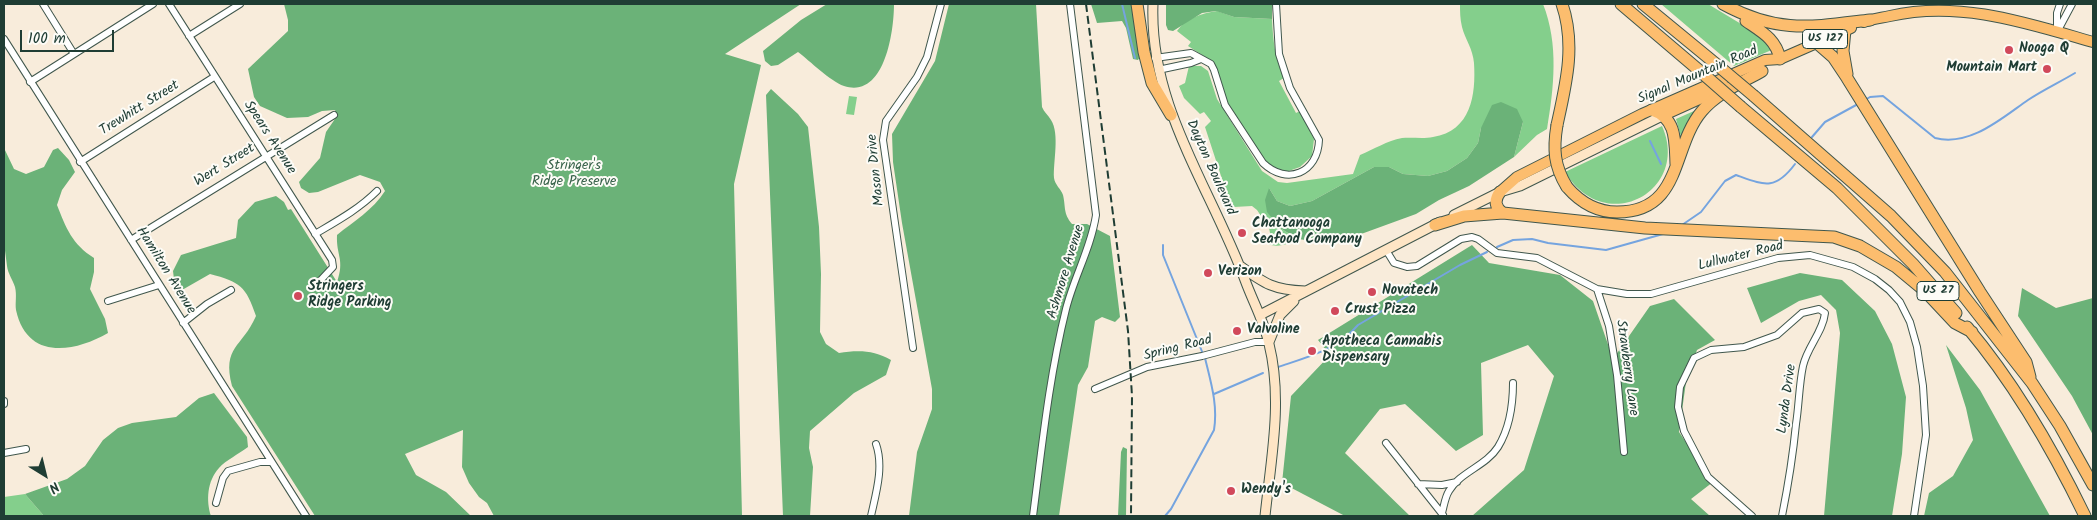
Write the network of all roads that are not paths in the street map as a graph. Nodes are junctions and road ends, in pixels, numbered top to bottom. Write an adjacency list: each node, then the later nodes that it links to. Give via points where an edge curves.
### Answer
1 (43, 4): 25 (street)
2 (153, 4): 25 (street)
3 (169, 4): 21 (street, Spears Avenue)
4 (240, 4): 21 (street)
5 (941, 4): 59 (street, Mason Drive, via 927,57 886,121 884,140)
6 (1070, 4): 76 (street, Ashmore Avenue, via 1096,215 1094,232 1066,308 1049,398)
7 (1137, 4): 36 (highway, via 1152,83)
8 (1153, 4): 26 (main road, Dayton Boulevard)
9 (1276, 4): 27 (street, via 1279,54 1290,88 1319,140 1316,159 1305,170 1294,175 1282,175 1263,163 1225,105 1212,66)
10 (1562, 4): 40 (highway, bridge, via 1570,48 1554,150 1556,164 1567,187 1582,202 1601,210 1636,210 1663,192)
11 (1621, 4): 57 (highway, US 27, bridge, via 1844,194 1913,264)
12 (1643, 4): 61 (highway, US 27, bridge, via 1891,216 1945,272)
13 (1719, 4): 28 (highway, via 1766,33 1776,46)
14 (1723, 4): 18 (highway, via 1750,18 1784,26 1810,27)
15 (2060, 4): 20 (street)
16 (2072, 4): 20 (street)
17 (1936, 6): 18 (main road, Signal Mountain Road / US 127); 20 (main road, Signal Mountain Road / US 127, via 1980,12)
18 (1870, 20): 19 (main road, Signal Mountain Road / US 127)
19 (1845, 30): 24 (main road, Signal Mountain Road / US 127); 32 (highway, via 1843,51)
20 (2057, 32): 23 (main road, Signal Mountain Road / US 127)
21 (189, 36): 31 (street, Spears Avenue)
22 (4, 39): 33 (street, Hamilton Avenue)
23 (2093, 42)
24 (1817, 43): 28 (main road, Signal Mountain Road / US 127); 32 (highway, via 1833,57)
25 (74, 54): 33 (street)
26 (1155, 58): 27 (street, via 1191,53); 29 (main road, Dayton Boulevard)
27 (1201, 59): 29 (street)
28 (1780, 59): 30 (main road, US 127); 34 (main road, Signal Mountain Road, via 1765,60)
29 (1158, 70): 36 (main road, Dayton Boulevard)
30 (1762, 70): 37 (main road, Signal Mountain Road); 40 (highway, via 1702,110 1690,131)
31 (214, 77): 38 (street, Spears Avenue); 39 (street, Trewhitt Street)
32 (1847, 78): 61 (highway, via 2026,362)
33 (30, 82): 39 (street, Hamilton Avenue)
34 (1652, 110): 37 (highway); 42 (main road, Signal Mountain Road, via 1517,177)
35 (334, 115): 38 (street, Wert Street)
36 (1172, 115): 48 (main road, Dayton Boulevard)
37 (1664, 115): 40 (highway, via 1673,134); 42 (main road, Signal Mountain Road, via 1520,186)
38 (266, 156): 45 (street, Spears Avenue); 46 (street, Wert Street)
39 (80, 162): 46 (street, Hamilton Avenue)
40 (1676, 169)
41 (377, 191): 45 (street, via 344,218)
42 (1500, 192): 43 (highway, via 1496,202); 44 (main road, Signal Mountain Road)
43 (1503, 214): 44 (highway, via 1469,216); 57 (highway, via 1646,228 1834,237 1860,246 1896,267 1925,291 1955,323)
44 (1435, 225): 47 (main road, Signal Mountain Road)
45 (315, 234): 49 (street, Spears Avenue, via 333,267)
46 (131, 240): 50 (street, Hamilton Avenue)
47 (1386, 250): 51 (street, Lullwater Road, via 1394,263 1417,266 1461,238 1472,237 1497,253 1537,258); 53 (main road, Signal Mountain Road)
48 (1240, 266): 53 (main road, via 1279,290); 55 (main road, Dayton Boulevard)
49 (318, 283)
50 (159, 285): 54 (street); 56 (street, Hamilton Avenue)
51 (1596, 289): 66 (street, Strawberry Lane, via 1609,326); 80 (street, Lullwater Road, via 1651,294 1778,258 1810,255 1853,267 1876,279 1900,302 1917,347 1926,434)
52 (231, 290): 56 (street)
53 (1305, 291): 55 (main road, Signal Mountain Road); 58 (main road, via 1280,315)
54 (108, 302)
55 (1260, 315): 58 (main road, Dayton Boulevard)
56 (183, 323): 68 (street, Hamilton Avenue)
57 (1972, 332): 81 (highway, US 27, via 2046,441)
58 (1269, 342): 62 (street, Spring Road, via 1255,342 1147,367); 77 (main road, Dayton Boulevard, via 1276,380 1276,404)
59 (913, 348)
60 (1513, 383): 69 (street, via 1511,408 1498,447 1487,460)
61 (2032, 383): 71 (highway, US 27)
62 (1094, 388)
63 (1386, 443): 70 (street)
64 (876, 444): 75 (street, via 879,477)
65 (26, 449): 67 (street)
66 (1624, 452)
67 (4, 453)
68 (271, 462): 72 (street, via 228,471); 74 (street, Hamilton Avenue)
69 (1457, 482): 70 (street); 73 (street, via 1448,492)
70 (1418, 484): 73 (street)
71 (2093, 485)
72 (216, 503)
73 (1443, 515)
74 (306, 516)
75 (871, 516)
76 (1033, 516)
77 (1265, 516)
78 (1752, 516): 79 (street, Lynda Drive, via 1708,477 1684,431 1678,407 1680,386 1694,358 1711,350 1744,347 1777,335 1802,313 1819,309 1824,313 1822,328 1803,364 1791,470)
79 (1782, 516)
80 (1914, 516)
81 (2085, 516)

